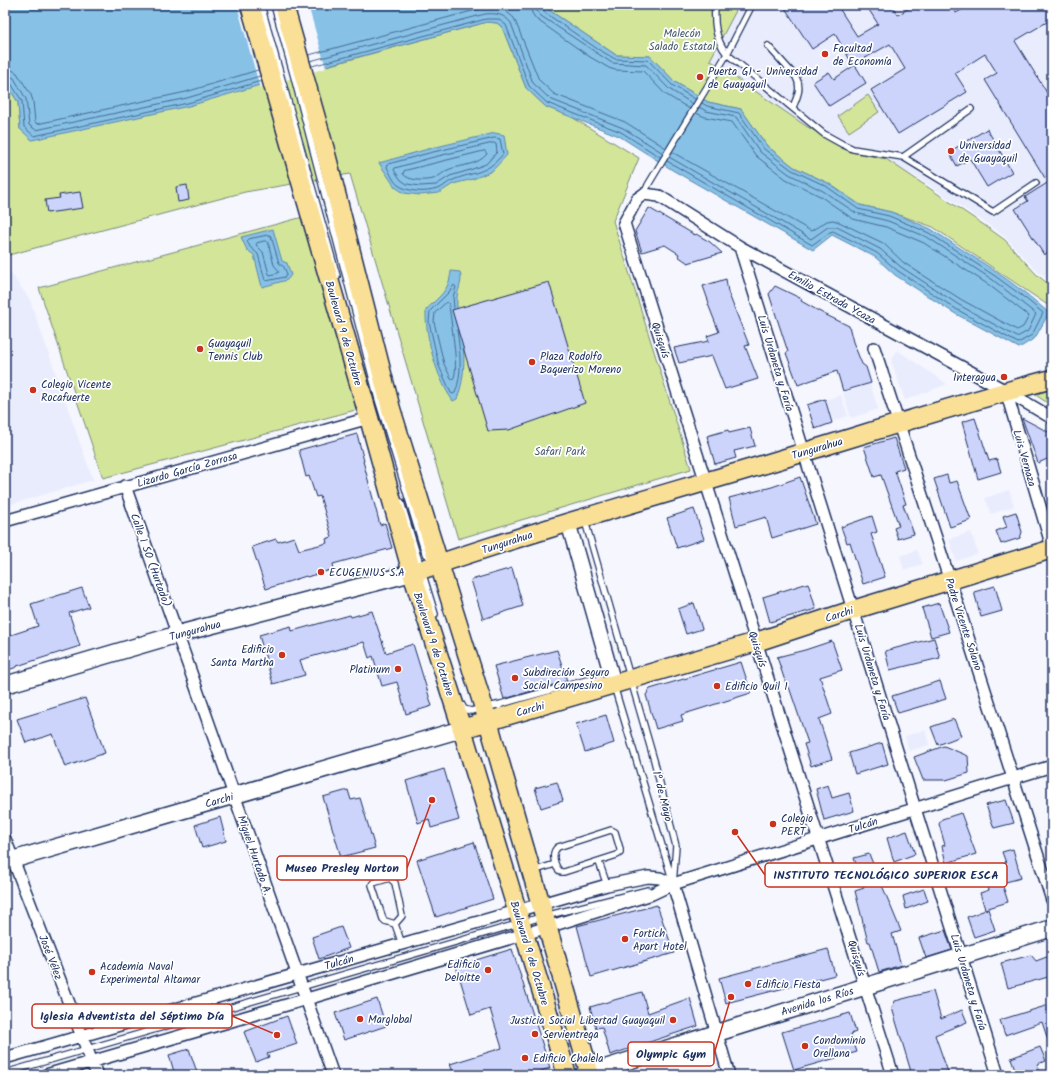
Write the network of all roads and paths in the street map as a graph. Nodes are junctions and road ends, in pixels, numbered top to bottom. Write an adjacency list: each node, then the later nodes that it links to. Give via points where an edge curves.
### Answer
1 (250, 5): 10 (main road)
2 (261, 5): 10 (lane)
3 (274, 5): 9 (lane)
4 (284, 5): 9 (main road)
5 (715, 5): 8 (lane, via 716,34)
6 (752, 5): 8 (lane)
7 (768, 46): 11 (lane, via 799,82 799,91)
8 (727, 54): 11 (lane); 15 (lane)
9 (300, 82): 33 (main road, via 325,150 391,410)
10 (281, 95): 17 (lane, Boulevard 9 de Octubre); 22 (main road, Boulevard 9 de Octubre)
11 (793, 107): 13 (lane, via 824,134 853,149)
12 (971, 109): 13 (lane)
13 (904, 157): 14 (lane, via 993,212)
14 (1036, 183)
15 (644, 194): 16 (street, Emilio Estrada Ycaza, via 660,196); 27 (street, Quisquís, via 637,199 624,223)
16 (740, 247): 21 (street, Emilio Estrada Ycaza); 26 (street, Luis Urdaneta y Faría)
17 (340, 285)
18 (874, 348): 24 (street, Padre Vicente Solano)
19 (364, 369): 25 (lane, Boulevard 9 de Octubre)
20 (1052, 379): 21 (main road, Tungurahua)
21 (1006, 391): 23 (street, Emilio Estrada Ycaza); 24 (main road, Tungurahua); 32 (street, Luis Vernaza)
22 (369, 418): 28 (street, Lizardo García Zorrosa); 34 (main road, Boulevard 9 de Octubre)
23 (1052, 418)
24 (898, 423): 26 (main road, Tungurahua); 35 (street, Padre Vicente Solano)
25 (383, 437)
26 (804, 452): 27 (main road, Tungurahua); 36 (street, Luis Urdaneta y Faría)
27 (705, 482): 30 (main road, Tungurahua); 39 (street, Quisquís)
28 (125, 486): 31 (street, Lizardo García Zorrosa); 38 (street, Calle 1 SO (Hurtado))
29 (400, 496): 34 (lane, Boulevard 9 de Octubre)
30 (576, 520): 33 (main road, Tungurahua); 40 (street, 1º de Mayo)
31 (5, 521)
32 (1052, 548): 35 (main road, Carchi)
33 (438, 564): 34 (main road, Tungurahua); 43 (main road)
34 (416, 571): 37 (lane, Boulevard 9 de Octubre); 38 (main road, Tungurahua); 44 (main road, Boulevard 9 de Octubre)
35 (950, 580): 36 (main road, Carchi); 46 (street, Padre Vicente Solano)
36 (853, 610): 39 (main road, Carchi); 48 (street, Luis Urdaneta y Faría)
37 (437, 623)
38 (178, 634): 41 (main road, Tungurahua); 47 (street, Miguel Hurtado A.)
39 (756, 642): 40 (main road, Carchi); 50 (street, Quisquís)
40 (622, 682): 43 (main road, Carchi); 55 (lane); 55 (lane, 1º de Mayo, via 654,760 676,846)
41 (5, 685)
42 (460, 699): 43 (lane, Boulevard 9 de Octubre, via 467,711)
43 (493, 711): 44 (main road, Carchi); 54 (main road)
44 (462, 729): 47 (main road, Carchi); 59 (main road, Boulevard 9 de Octubre)
45 (1052, 766): 46 (street, Tulcán)
46 (1014, 778): 48 (street, Tulcán); 57 (street, Padre Vicente Solano)
47 (234, 796): 51 (main road, Carchi); 64 (street, Miguel Hurtado A.)
48 (915, 808): 50 (street, Tulcán); 63 (street, Luis Urdaneta y Faría)
49 (5, 839): 51 (street, José Vélez)
50 (819, 839): 55 (street, Tulcán); 65 (street, Quisquís)
51 (9, 861): 69 (street, José Vélez)
52 (599, 862): 53 (lane, via 561,872); 53 (lane, via 620,853 614,831 558,847 554,850); 56 (lane)
53 (555, 864): 54 (lane)
54 (532, 872): 58 (main road)
55 (673, 884): 56 (street, Tulcán, via 660,878 648,877); 58 (street, Tulcán, via 652,894); 68 (street, 1º de Mayo)
56 (607, 885): 58 (street, Tulcán)
57 (1052, 900)
58 (545, 916): 59 (street, Tulcán); 59 (street, Tulcán); 74 (main road)
59 (521, 923): 62 (street, Tulcán); 66 (lane); 67 (street, Tulcán); 78 (main road, Boulevard 9 de Octubre)
60 (395, 924): 60 (lane, via 402,916 395,883 390,878 373,883 372,887 383,919); 62 (lane)
61 (1052, 928): 63 (main road, Avenida los Ríos)
62 (402, 944): 64 (street, Tulcán)
63 (961, 956): 65 (main road, Avenida los Ríos); 81 (street, Luis Urdaneta y Faría)
64 (297, 974): 66 (street, Miguel Hurtado A.); 69 (street, Tulcán)
65 (866, 986): 68 (main road, Avenida los Ríos); 80 (street, Quisquís)
66 (302, 987): 67 (street, Miguel Hurtado A.); 70 (lane)
67 (307, 999): 72 (street, Tulcán); 77 (street, Miguel Hurtado A.)
68 (716, 1033): 74 (main road, Avenida los Ríos); 79 (street, 1º de Mayo)
69 (81, 1036): 70 (street, José Vélez); 71 (street, Tulcán)
70 (87, 1049): 72 (street, José Vélez); 73 (lane)
71 (5, 1058)
72 (92, 1061): 75 (street, Tulcán); 76 (street, José Vélez)
73 (5, 1073)
74 (588, 1074)
75 (46, 1075)
76 (97, 1075)
77 (333, 1075)
78 (567, 1075)
79 (728, 1075)
80 (893, 1075)
81 (998, 1075)

